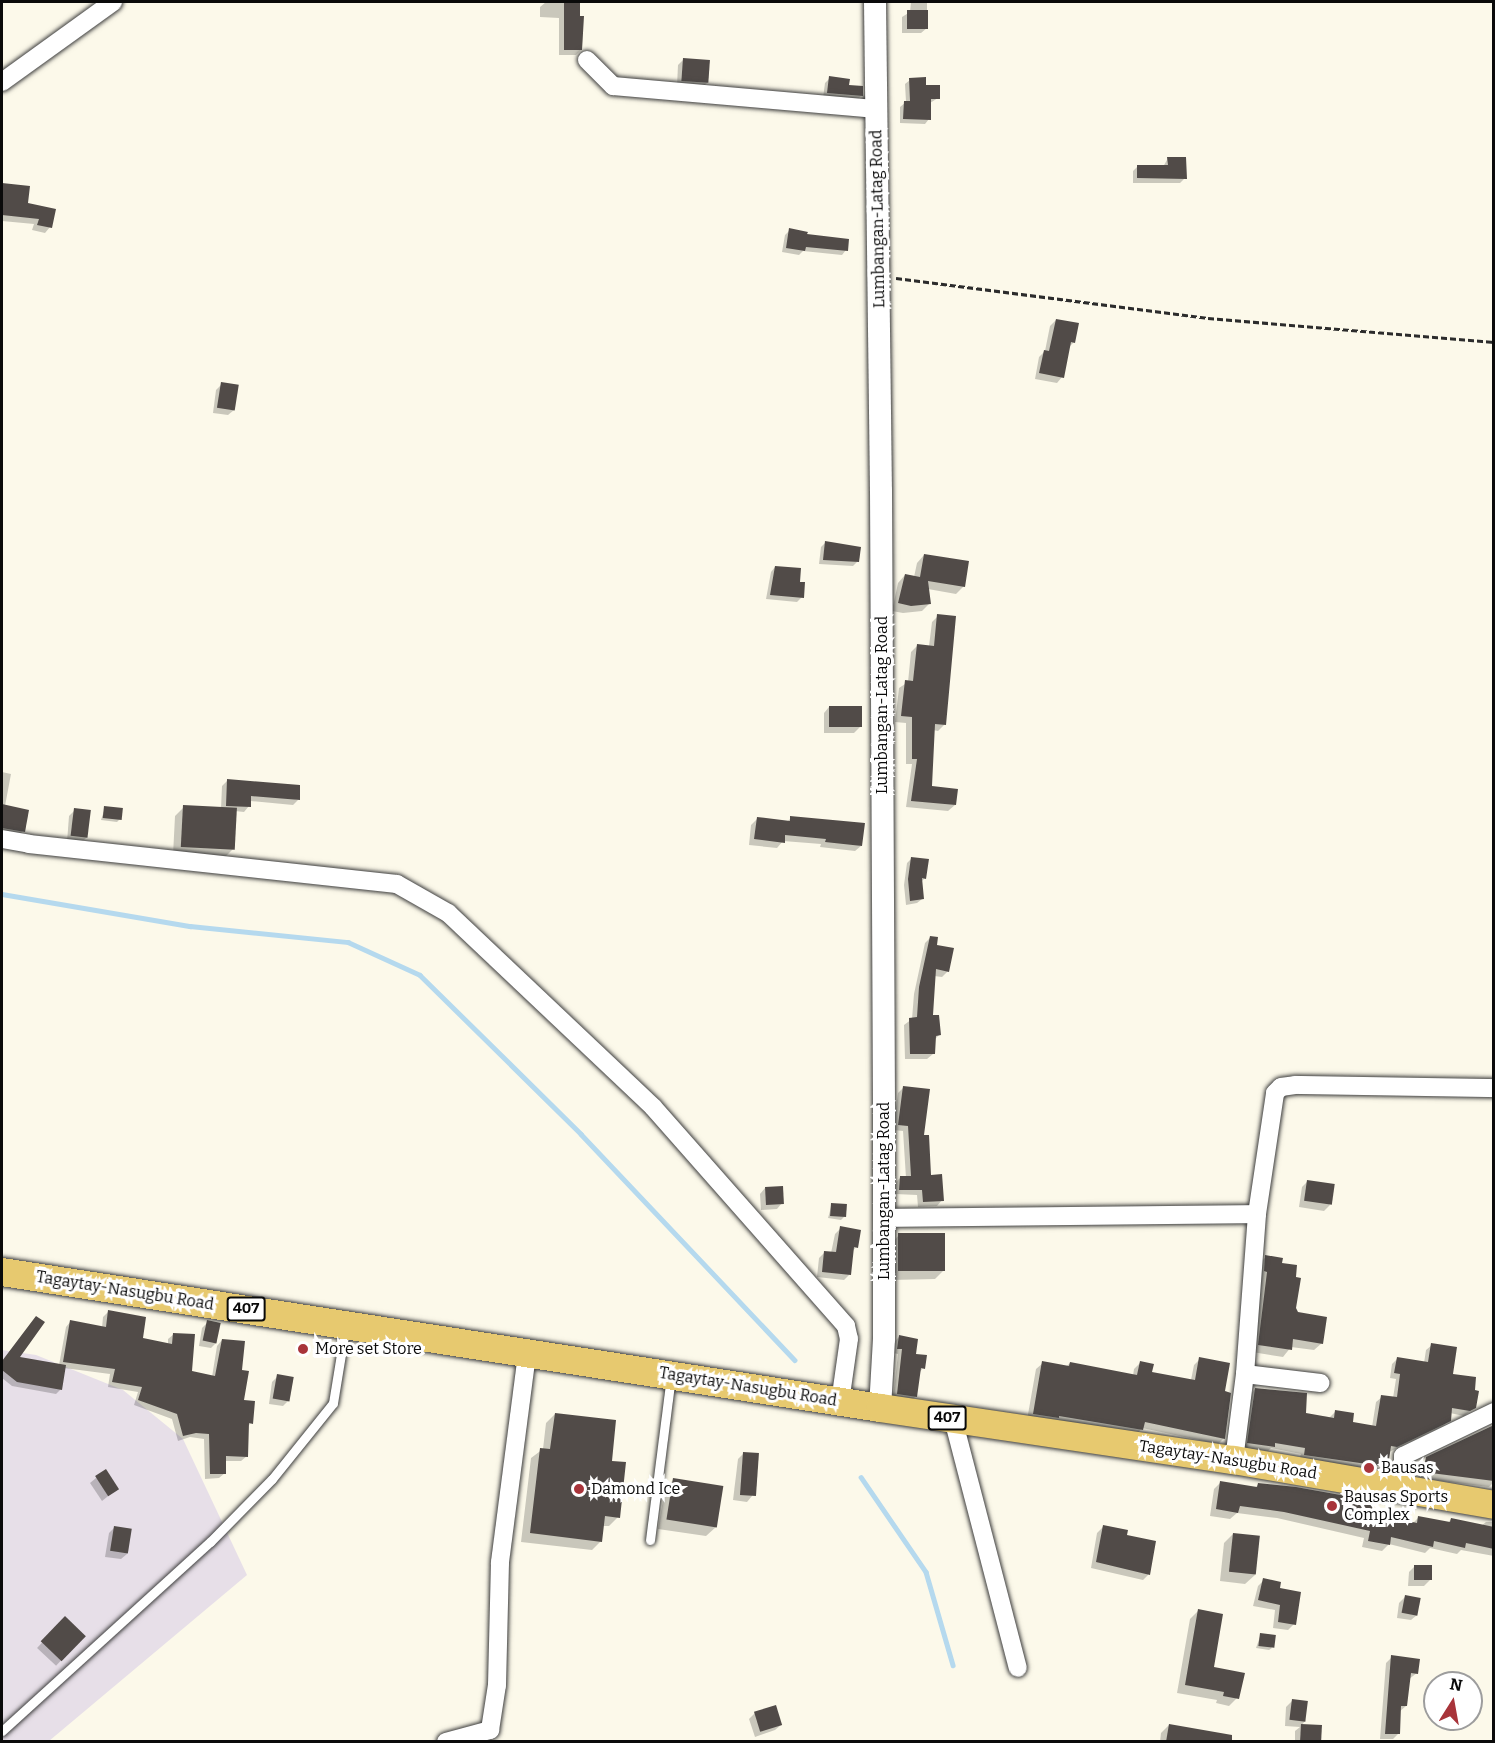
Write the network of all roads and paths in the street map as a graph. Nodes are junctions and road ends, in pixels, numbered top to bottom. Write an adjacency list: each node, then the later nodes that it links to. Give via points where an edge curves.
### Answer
1 (114, 2): 4 (street)
2 (875, 2): 5 (street, Lumbangan-Latag Road)
3 (587, 60): 5 (street, via 614,86)
4 (2, 82)
5 (877, 110): 6 (street, Lumbangan-Latag Road)
6 (878, 276): 7 (path, via 1208,318); 11 (street, Lumbangan-Latag Road)
7 (1494, 342)
8 (2, 839): 18 (street, via 397,884 448,913 653,1107 846,1326 849,1339)
9 (1494, 1088): 10 (street, via 1281,1088 1272,1102)
10 (1257, 1214): 11 (street); 15 (street)
11 (884, 1218): 19 (street, Lumbangan-Latag Road)
12 (2, 1271): 13 (main road, Tagaytay-Nasugbu Road / 407)
13 (346, 1324): 14 (main road, Tagaytay-Nasugbu Road / 407); 27 (lane, via 333,1403 272,1479 210,1542)
14 (526, 1353): 16 (main road, Tagaytay-Nasugbu Road / 407); 28 (street, via 500,1562 497,1685 490,1730)
15 (1245, 1374): 17 (street); 22 (street)
16 (671, 1375): 18 (main road, Tagaytay-Nasugbu Road / 407); 25 (lane)
17 (1320, 1383)
18 (840, 1402): 19 (main road, Tagaytay-Nasugbu Road / 407)
19 (880, 1408): 21 (main road, Tagaytay-Nasugbu Road / 407)
20 (1494, 1412): 23 (street, via 1403,1456)
21 (953, 1419): 22 (main road, Tagaytay-Nasugbu Road / 407); 26 (street)
22 (1234, 1460): 23 (main road, Tagaytay-Nasugbu Road / 407)
23 (1403, 1487): 24 (main road, Tagaytay-Nasugbu Road / 407)
24 (1494, 1505)
25 (650, 1540)
26 (1018, 1668)
27 (2, 1731)
28 (446, 1742)

